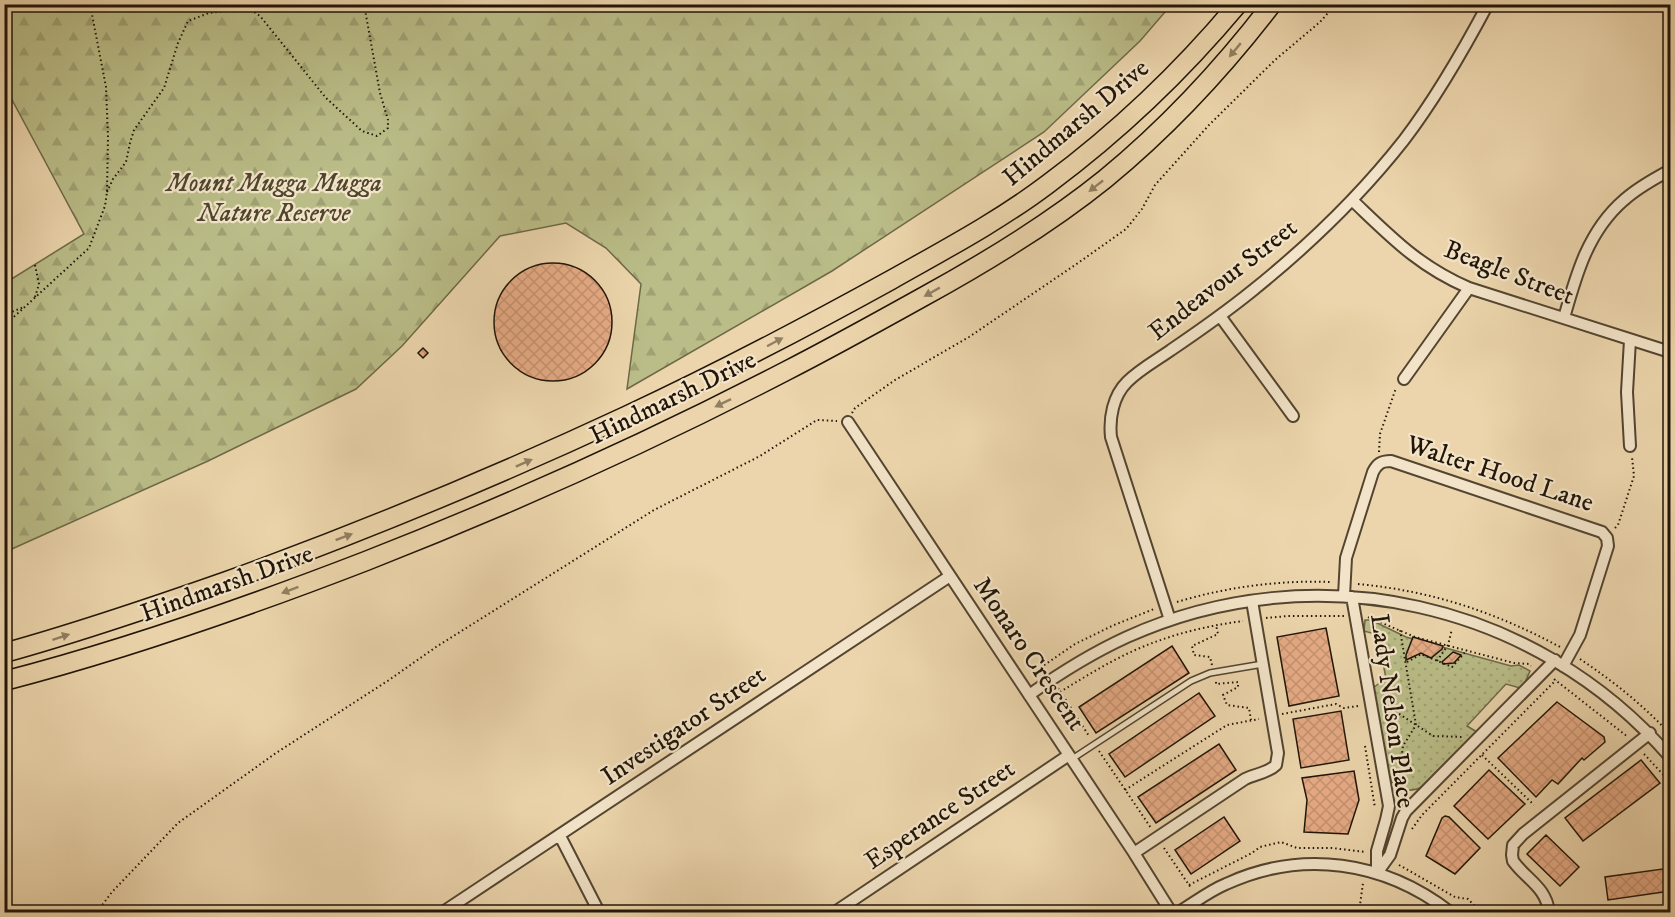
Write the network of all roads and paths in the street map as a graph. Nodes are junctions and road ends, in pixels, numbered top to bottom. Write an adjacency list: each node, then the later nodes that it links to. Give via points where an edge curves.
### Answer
1 (90, 4): 8 (path, via 106,87)
2 (364, 4): 8 (path, via 388,128 377,136 362,131 326,98 260,16 248,8 209,13 188,21 164,88 134,130 126,162)
3 (1238, 4): 31 (main road, Hindmarsh Drive, one-way to 3, via 161,604 375,525 518,466 742,360 946,249 1045,186 1179,71)
4 (1272, 4): 39 (main road, Hindmarsh Drive, one-way to 39, via 1189,100 1105,179 1001,253 819,354 616,455 408,544 170,633)
5 (1336, 4): 21 (path, via 1209,124 1155,185 1126,229 969,337 855,408)
6 (1488, 4): 9 (street, Endeavour Street, via 1422,115)
7 (1671, 170): 15 (street, via 1631,194 1606,218 1582,260)
8 (107, 192): 12 (path, via 89,248)
9 (1352, 200): 11 (street, Beagle Street, via 1420,261); 14 (street, Endeavour Street, via 1303,248)
10 (35, 265): 12 (path, via 39,284 36,296)
11 (1469, 288): 15 (street, Beagle Street); 19 (street)
12 (27, 306): 13 (path); 16 (path)
13 (4, 315)
14 (1220, 316): 20 (street); 28 (street, Endeavour Street, via 1127,382 1111,419 1113,442)
15 (1564, 318): 17 (street, Beagle Street)
16 (4, 326)
17 (1630, 340): 18 (street, Beagle Street); 22 (street)
18 (1671, 352)
19 (1404, 379)
20 (1293, 416)
21 (848, 422): 23 (street, Monaro Crescent); 63 (path, via 817,420 760,456 654,510 436,647 178,823)
22 (1630, 446)
23 (950, 576): 40 (street, Monaro Crescent); 55 (street, Investigator Street)
24 (1348, 596): 25 (street, via 1298,596); 27 (street); 34 (street, Walter Hood Lane, via 1346,558 1373,472 1381,462 1391,461 1602,532 1607,538 1608,546 1583,628); 41 (street, Lady Nelson Place)
25 (1252, 602): 28 (street); 35 (street)
26 (1458, 603): 27 (path)
27 (1455, 616): 32 (path, via 1448,645); 34 (street, via 1507,636)
28 (1170, 620): 37 (street, via 1111,645)
29 (1400, 630): 33 (path)
30 (1467, 650): 32 (path, via 1452,667)
31 (4, 653)
32 (1437, 661): 33 (path, via 1421,654)
33 (1406, 662): 43 (path)
34 (1559, 663): 44 (street, via 1599,689); 46 (street, Lady Nelson Place)
35 (1263, 664): 42 (street); 45 (lane, via 1197,678)
36 (1042, 666): 37 (path)
37 (1051, 679): 40 (street); 45 (path)
38 (1556, 680): 47 (path)
39 (4, 681)
40 (1029, 695): 49 (street, Monaro Crescent)
41 (1371, 706): 42 (path, via 1344,708 1336,704); 43 (path, via 1383,703); 50 (street, Lady Nelson Place)
42 (1272, 716): 52 (path, via 1227,725); 56 (street, via 1276,765 1245,779)
43 (1416, 724): 46 (path, via 1433,736 1464,737); 50 (path, via 1403,746 1399,772)
44 (1650, 733): 48 (street); 71 (street, via 1533,825 1513,846 1513,861 1542,892)
45 (1095, 744): 49 (lane); 52 (path)
46 (1471, 744): 47 (path); 59 (street, Lady Nelson Place, via 1406,812 1390,855)
47 (1482, 755): 53 (path); 54 (path)
48 (1671, 756)
49 (1071, 757): 57 (street, Monaro Crescent); 66 (street, Esperance Street)
50 (1384, 776): 51 (path); 59 (street, Lady Nelson Place, via 1389,806 1377,851)
51 (1370, 779)
52 (1125, 790): 56 (path)
53 (1534, 805)
54 (1412, 829)
55 (560, 836): 64 (street, Investigator Street); 65 (street)
56 (1157, 837): 57 (street); 62 (path)
57 (1134, 853): 67 (street, Monaro Crescent)
58 (1401, 866): 61 (path)
59 (1377, 873): 61 (street); 62 (street, via 1329,864 1288,865 1247,875)
60 (1365, 879): 69 (path)
61 (1396, 880): 70 (street)
62 (1199, 899): 68 (street)
63 (97, 912)
64 (443, 912)
65 (599, 912)
66 (835, 912)
67 (1171, 912)
68 (1179, 912)
69 (1359, 912)
70 (1450, 912)
71 (1549, 912)

